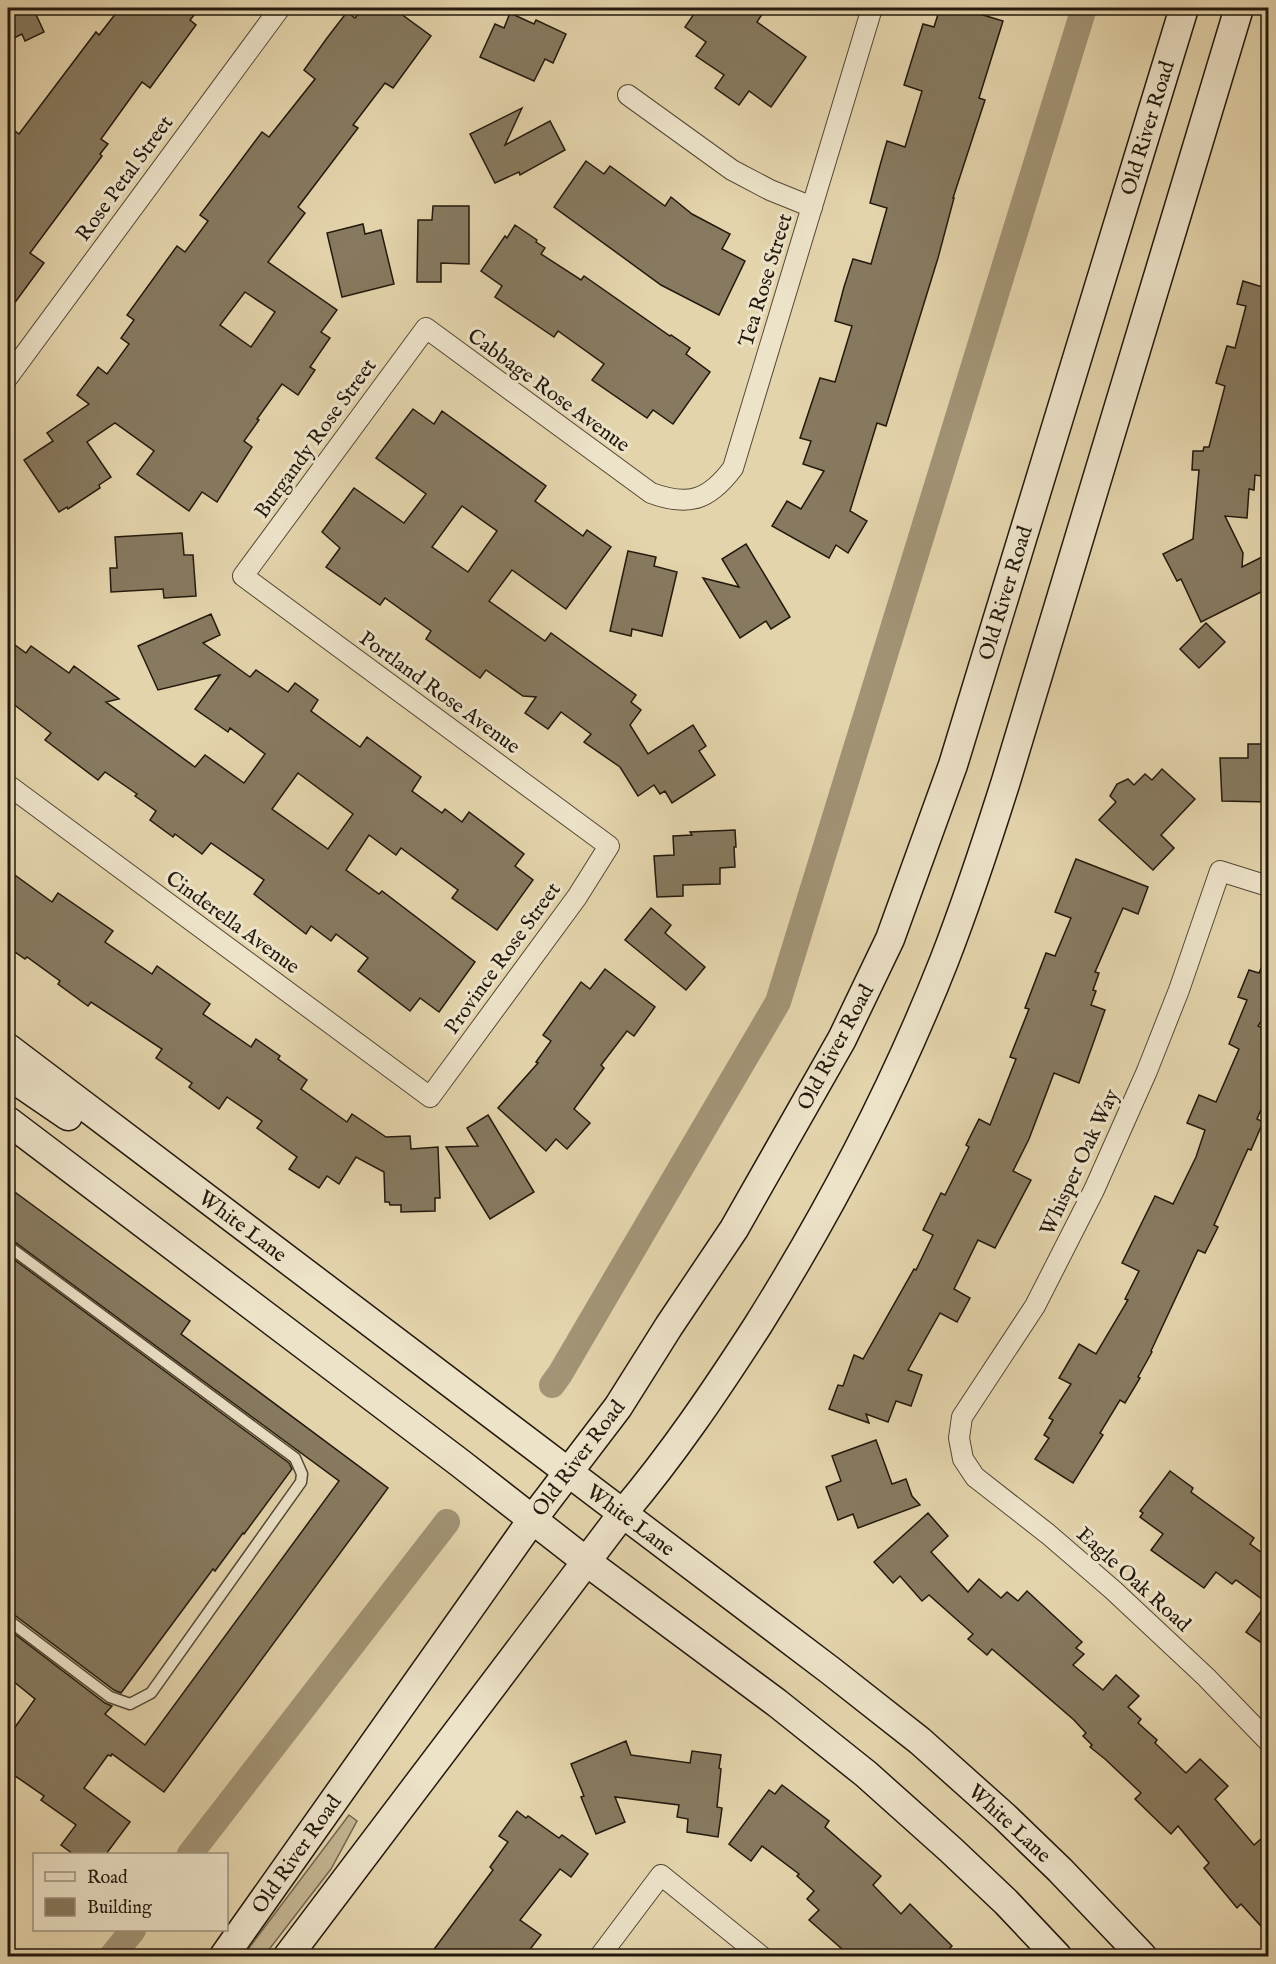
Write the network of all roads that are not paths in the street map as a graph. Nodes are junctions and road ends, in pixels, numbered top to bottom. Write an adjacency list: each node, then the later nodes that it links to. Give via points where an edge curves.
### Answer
1 (279, 8): 8 (street, Rose Petal Street)
2 (872, 8): 6 (street, Tea Rose Street)
3 (1184, 8): 21 (main road, Old River Road, via 953,765 890,939 842,1039 734,1229 618,1407)
4 (1239, 8): 22 (main road, via 1006,781 943,963 897,1070 788,1276 726,1376)
5 (628, 95): 6 (street, via 732,170)
6 (812, 207): 9 (street, Tea Rose Street, via 733,468 720,485 687,500 669,500)
7 (426, 328): 9 (street, Cabbage Rose Avenue); 10 (street, Burgandy Rose Street)
8 (8, 377)
9 (645, 489)
10 (243, 576): 12 (street, Portland Rose Avenue)
11 (8, 785): 16 (street, Cinderella Avenue)
12 (609, 846): 16 (street, Province Rose Street, via 577,897)
13 (1269, 886): 20 (street, Whisper Oak Way, via 1220,871 1151,1061 1094,1190 1035,1306 962,1417 959,1438)
14 (8, 1048): 18 (main road, White Lane)
15 (8, 1075): 18 (main road, via 94,1134 113,1141)
16 (430, 1096)
17 (8, 1121): 23 (main road)
18 (130, 1140): 21 (main road, White Lane)
19 (8, 1246): 25 (lane, via 295,1458 302,1482 151,1693 130,1704 110,1697)
20 (963, 1459): 26 (street, Eagle Oak Road, via 975,1477 1113,1590)
21 (568, 1473): 22 (main road, White Lane); 23 (main road, Old River Road)
22 (623, 1513): 24 (main road); 32 (main road, White Lane, via 920,1741 1060,1870)
23 (532, 1520): 24 (main road); 27 (main road, Old River Road)
24 (587, 1562): 28 (main road); 31 (main road, via 866,1774 951,1850)
25 (8, 1620)
26 (1269, 1741)
27 (224, 1956)
28 (288, 1956)
29 (600, 1956): 30 (street, via 661,1875)
30 (761, 1956)
31 (1058, 1956)
32 (1142, 1956)

